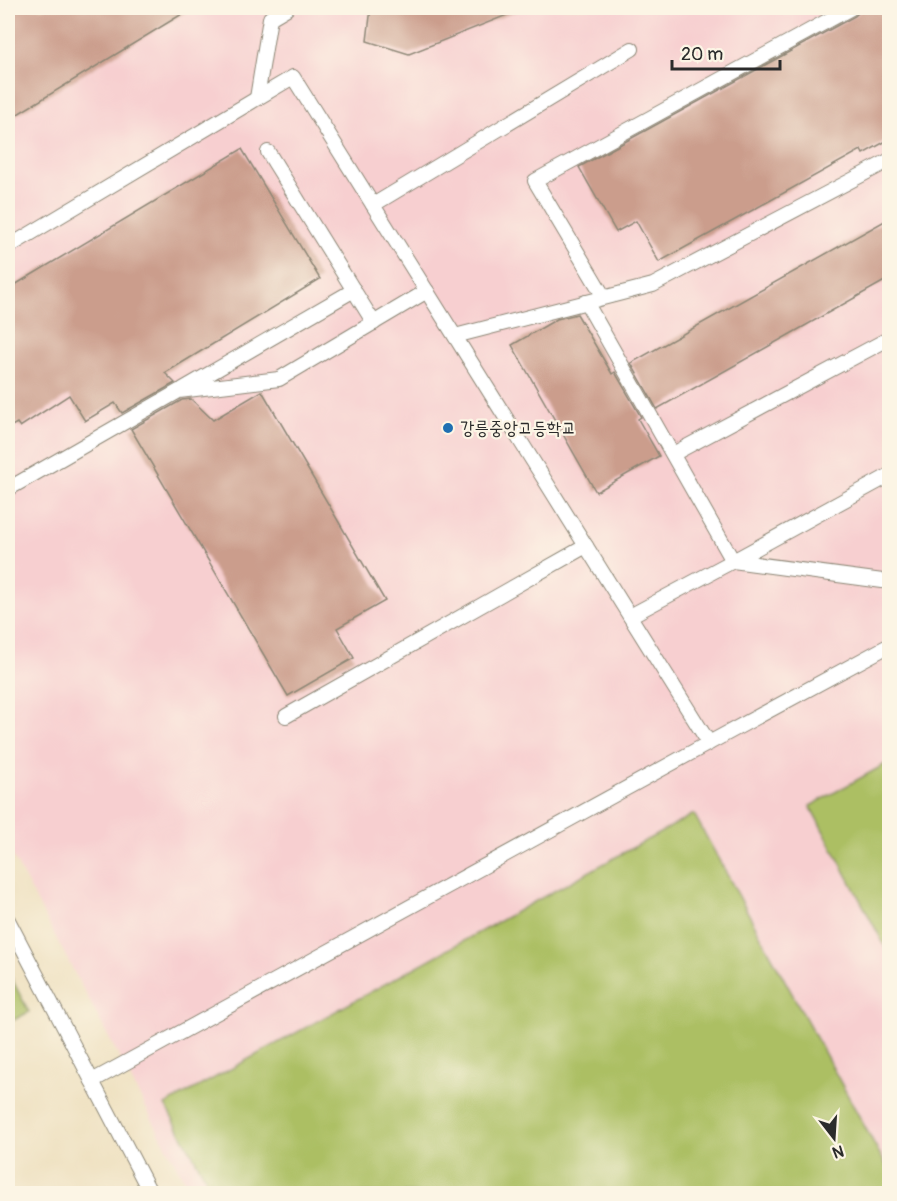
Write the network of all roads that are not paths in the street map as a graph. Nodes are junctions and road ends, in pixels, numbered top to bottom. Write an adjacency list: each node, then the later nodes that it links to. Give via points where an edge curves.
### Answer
1 (287, 8): 3 (lane)
2 (851, 8): 12 (lane, via 535,181)
3 (267, 13): 5 (lane)
4 (632, 50): 8 (lane)
5 (257, 98): 8 (lane, via 293,77); 9 (lane)
6 (268, 152): 10 (lane)
7 (890, 160): 12 (lane, via 653,285)
8 (373, 205): 11 (lane)
9 (8, 247)
10 (354, 290): 14 (lane); 17 (lane)
11 (428, 291): 14 (lane); 15 (lane)
12 (604, 297): 13 (lane)
13 (586, 302): 15 (lane); 18 (lane)
14 (375, 323): 17 (lane, via 279,379)
15 (455, 336): 21 (lane)
16 (890, 338): 18 (lane)
17 (179, 391): 20 (lane)
18 (673, 454): 22 (lane)
19 (890, 475): 22 (lane)
20 (8, 489)
21 (586, 546): 24 (lane); 26 (lane)
22 (733, 561): 23 (lane); 24 (lane)
23 (890, 582)
24 (630, 616): 27 (lane)
25 (890, 645): 27 (lane)
26 (286, 716)
27 (709, 743): 29 (lane)
28 (8, 920): 29 (lane)
29 (92, 1081): 30 (lane)
30 (151, 1194)

